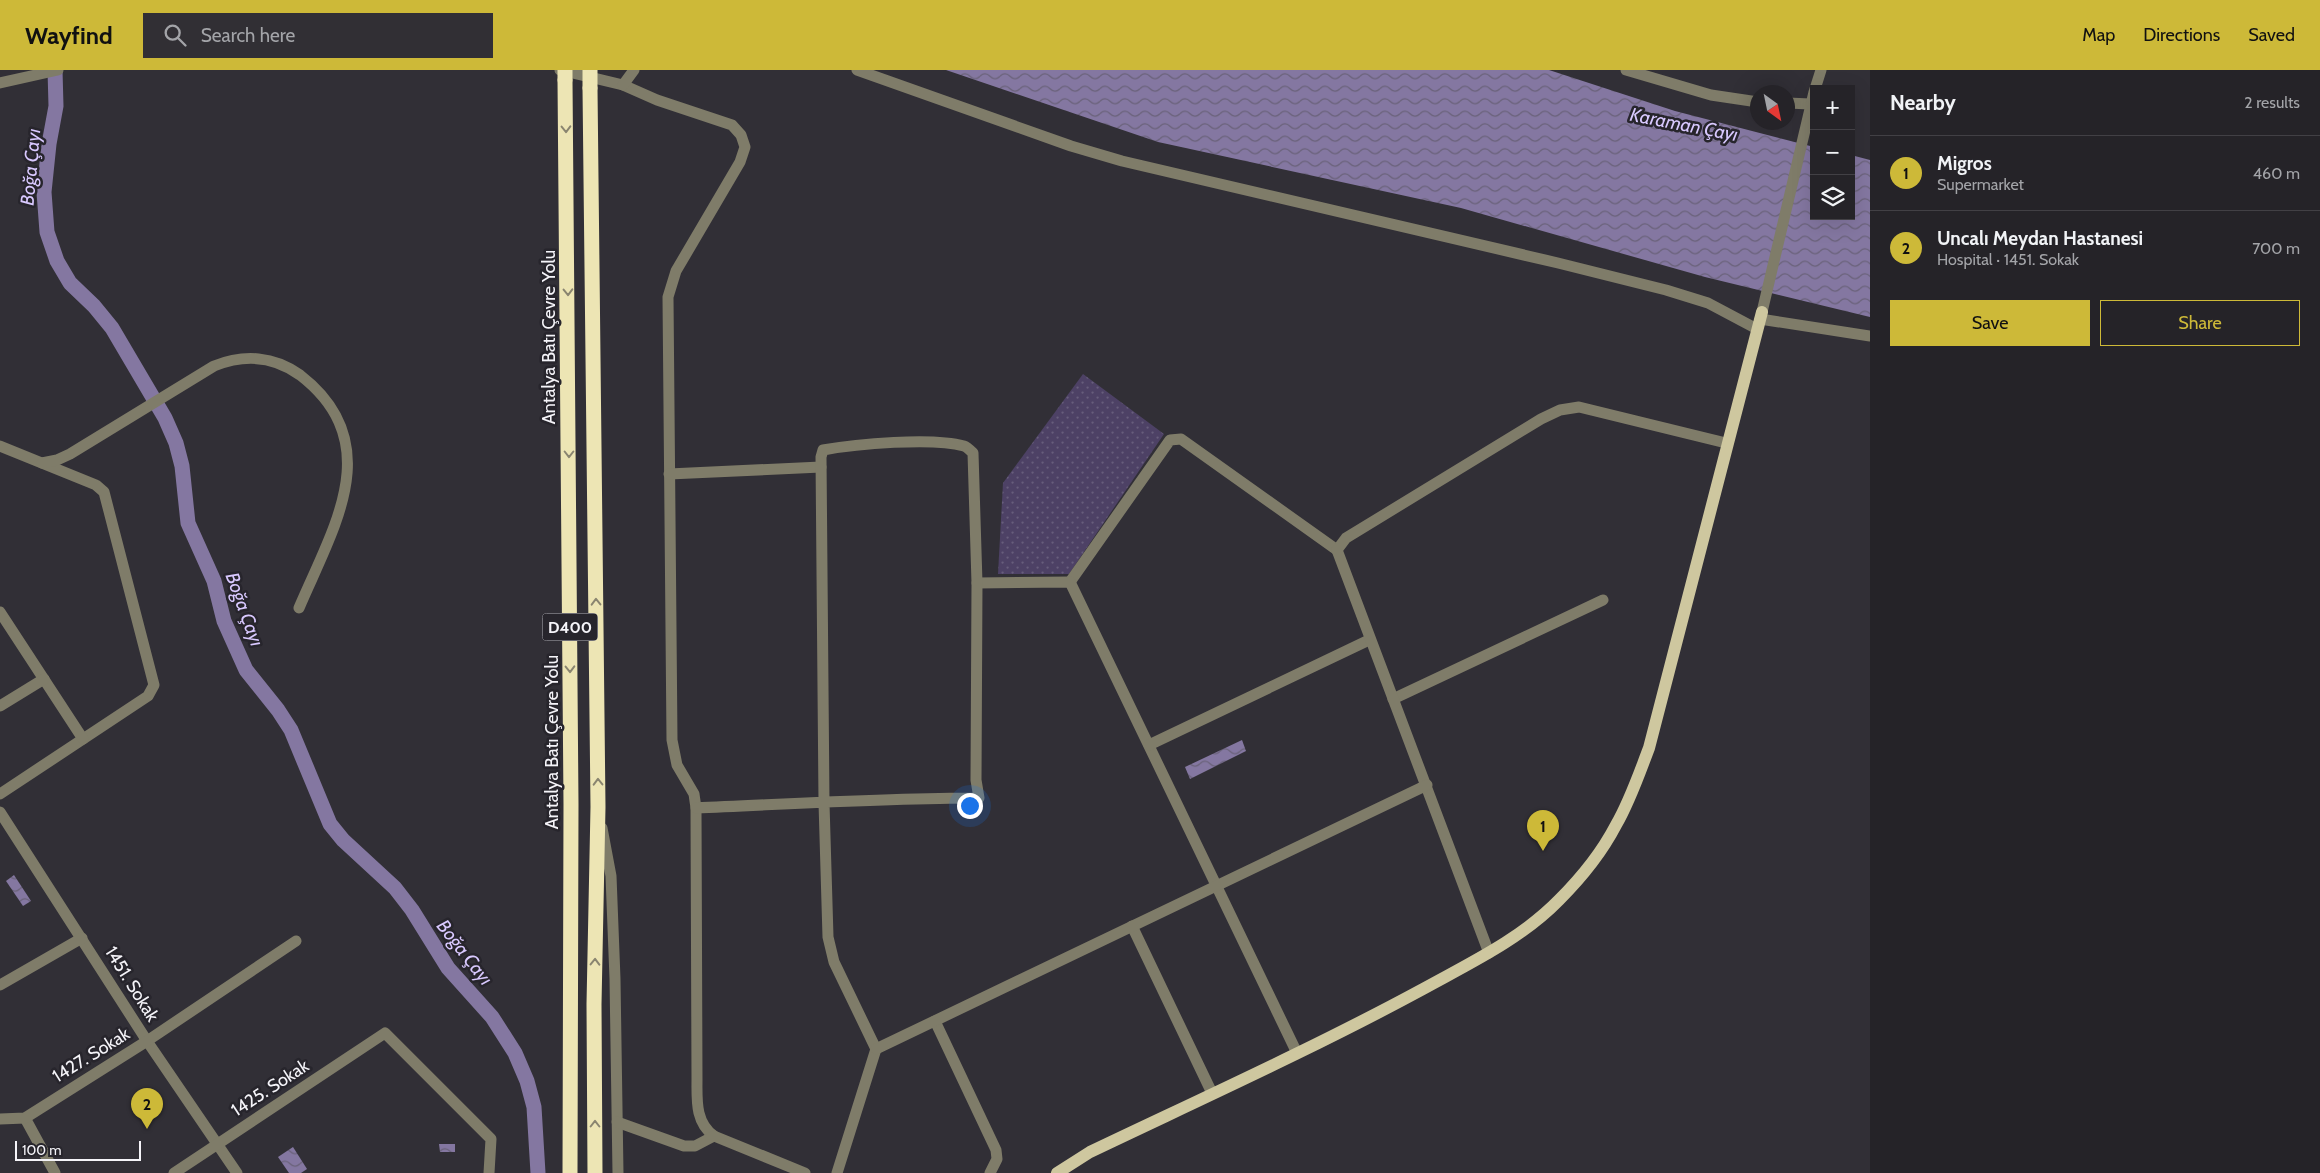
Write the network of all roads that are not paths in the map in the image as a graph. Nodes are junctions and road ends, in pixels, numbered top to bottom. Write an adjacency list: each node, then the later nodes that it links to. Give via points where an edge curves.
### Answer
1 (58, 70): 8 (street)
2 (590, 70): 36 (highway, one-way to 2, bridge)
3 (634, 70): 9 (street)
4 (857, 70): 14 (street, via 1122,161 1558,263 1666,290)
5 (1626, 70): 11 (street, via 1711,95)
6 (1821, 70): 10 (street)
7 (564, 73): 9 (street); 59 (highway, Antalya Batı Çevre Yolu / D400, one-way to 59, via 571,804)
8 (0, 83)
9 (623, 85): 20 (street, via 656,100 732,125 741,135 745,147 740,162 676,271 668,297)
10 (1816, 85)
11 (1750, 101)
12 (1795, 104): 13 (street)
13 (1810, 104): 14 (street)
14 (1760, 320): 15 (street); 16 (main road)
15 (1870, 336)
16 (1726, 443): 21 (street, via 1580,407 1560,410 1346,538); 43 (main road, via 1648,748 1632,792 1616,826 1558,900 1522,932)
17 (0, 446): 18 (street)
18 (42, 463): 25 (street, via 70,454 214,366 233,358 275,362 293,370 312,384 338,420 346,440 348,482 339,514); 31 (street, via 96,485 104,492 154,685 148,696)
19 (821, 467): 20 (street); 23 (street, via 823,450 844,446 934,442 966,446 973,453); 35 (street)
20 (669, 474): 37 (street, via 672,740 677,766 694,794)
21 (1337, 550): 22 (street, via 1181,439 1170,440); 27 (street)
22 (1070, 582): 23 (street); 32 (street)
23 (977, 583): 35 (street, via 976,780 979,798)
24 (1603, 600): 29 (street)
25 (299, 608)
26 (0, 612): 28 (street)
27 (1369, 640): 29 (street); 32 (street)
28 (44, 680): 30 (street); 31 (street)
29 (1393, 699): 33 (street)
30 (0, 706)
31 (82, 739): 34 (street)
32 (1149, 744): 39 (street)
33 (1427, 785): 39 (street); 43 (street)
34 (0, 794)
35 (824, 803): 37 (street); 47 (street, via 828,937 834,962)
36 (598, 807): 52 (street, via 611,876); 60 (highway, one-way to 36)
37 (696, 808): 53 (street, via 698,1106 702,1124)
38 (0, 812): 41 (street, 1451. Sokak)
39 (1216, 886): 40 (street); 48 (street)
40 (1132, 926): 45 (street); 49 (street)
41 (82, 938): 44 (street); 46 (street, 1451. Sokak)
42 (296, 940): 46 (street, 1427. Sokak)
43 (1489, 953): 48 (main road)
44 (0, 985)
45 (935, 1020): 47 (street); 64 (street, via 996,1150 997,1159)
46 (147, 1041): 51 (street, 1427. Sokak); 54 (street, 1451. Sokak)
47 (876, 1049): 63 (street)
48 (1297, 1053): 49 (main road)
49 (1212, 1094): 65 (main road, via 1090,1152)
50 (0, 1118): 51 (street)
51 (24, 1118): 55 (street)
52 (617, 1122): 53 (street, via 684,1146 695,1146); 61 (street)
53 (714, 1136): 62 (street)
54 (217, 1144): 56 (street, 1425. Sokak); 57 (street, 1451. Sokak); 58 (street, 1425. Sokak, via 385,1032 490,1139)
55 (55, 1173)
56 (174, 1173)
57 (237, 1173)
58 (489, 1173)
59 (570, 1173)
60 (595, 1173)
61 (618, 1173)
62 (805, 1173)
63 (837, 1173)
64 (990, 1173)
65 (1057, 1173)

